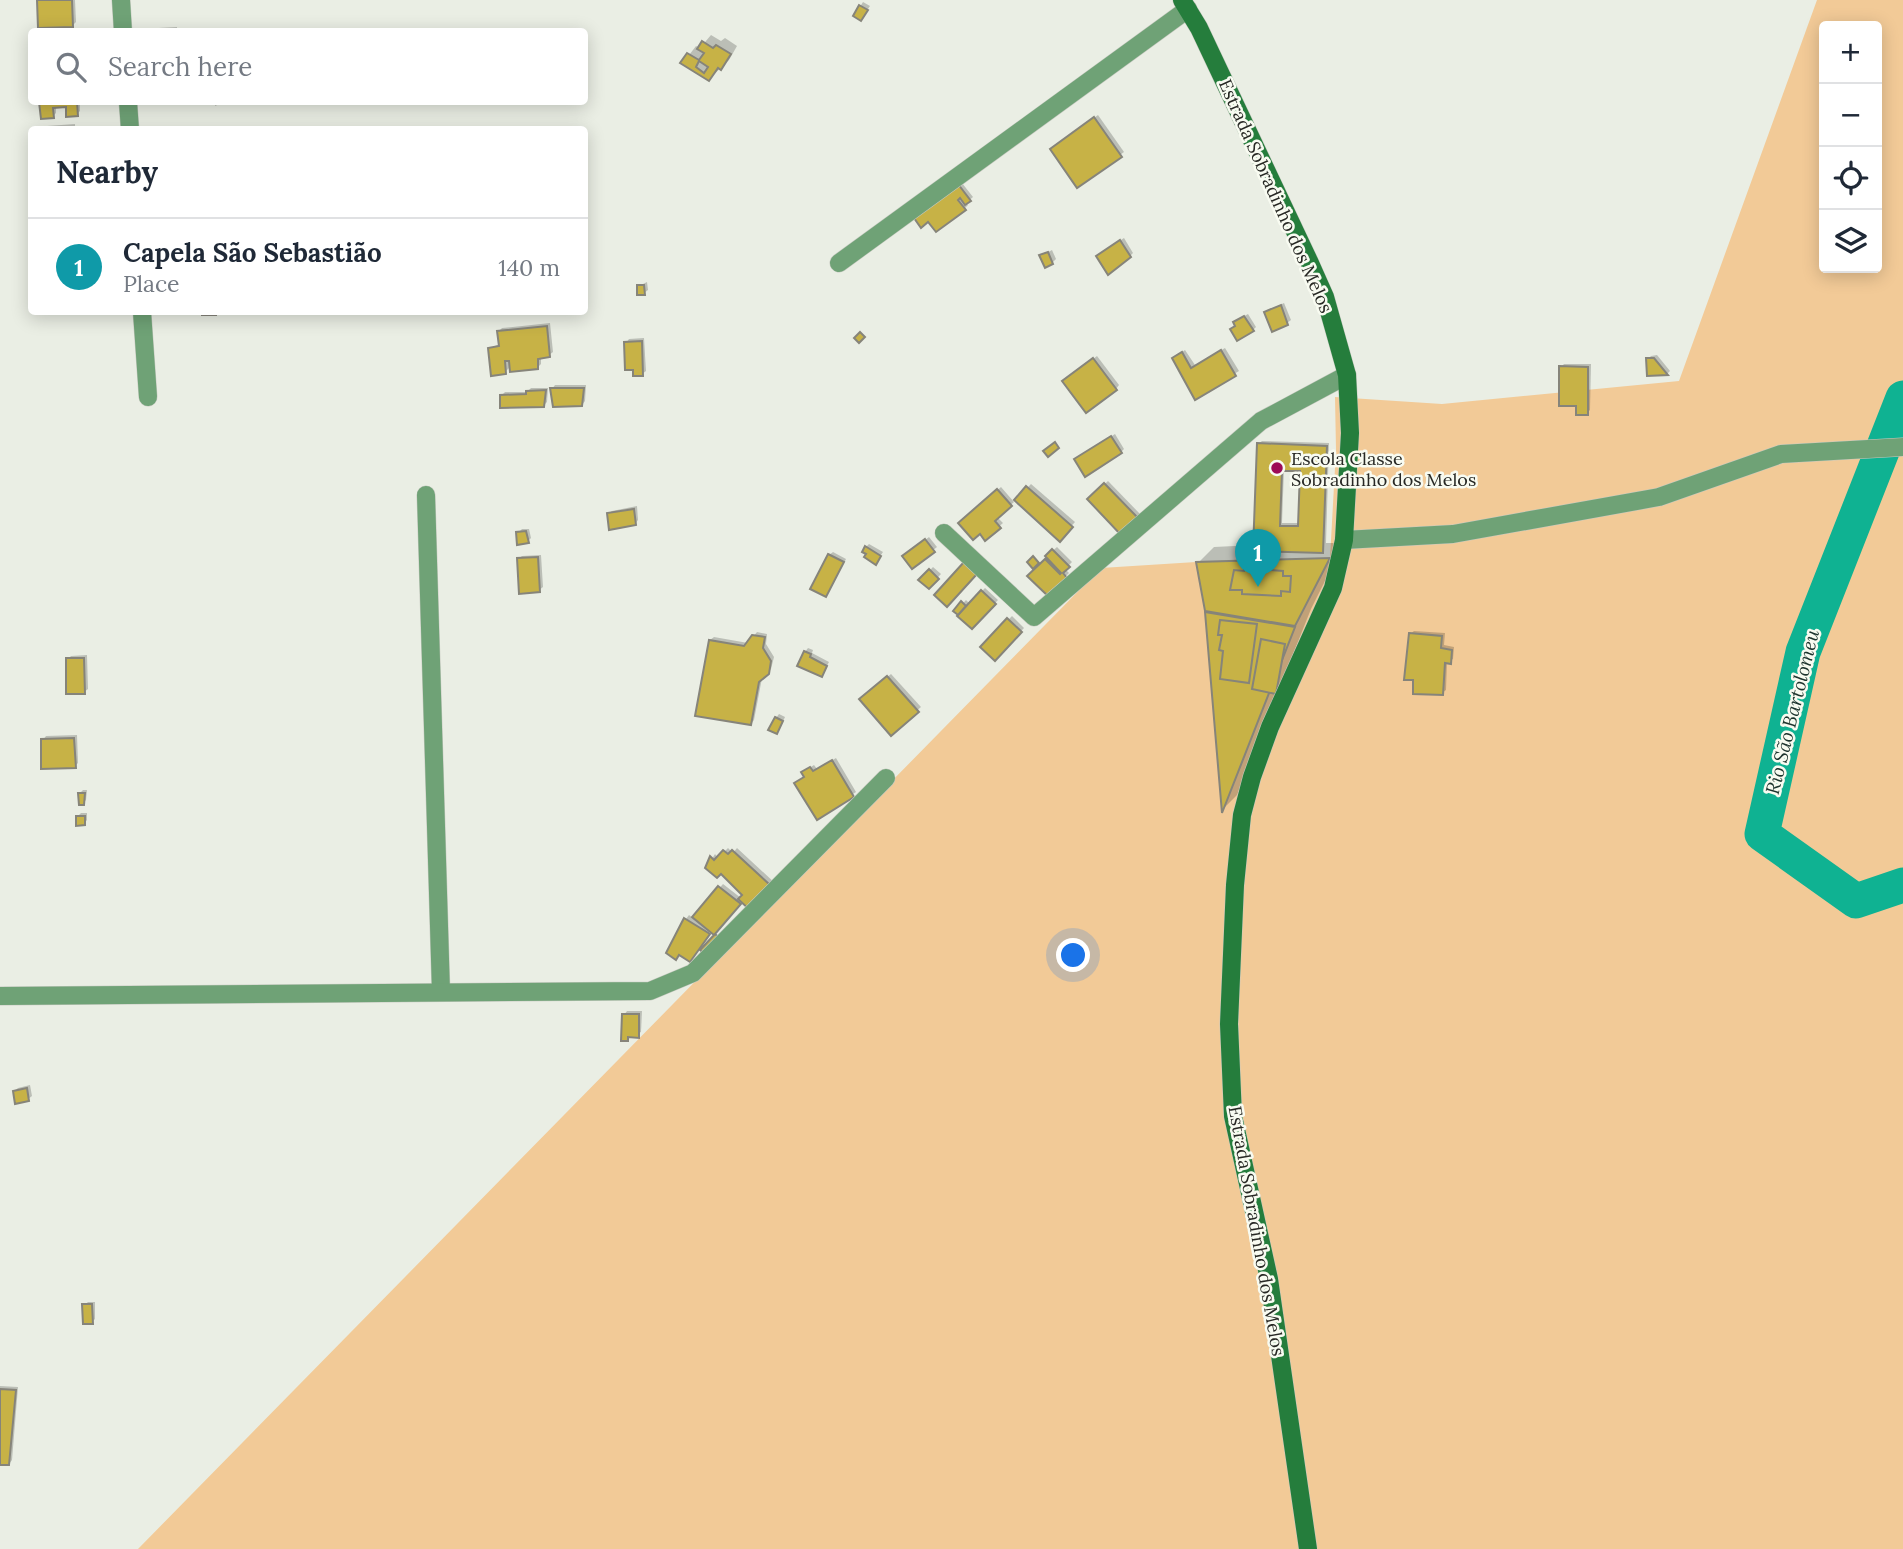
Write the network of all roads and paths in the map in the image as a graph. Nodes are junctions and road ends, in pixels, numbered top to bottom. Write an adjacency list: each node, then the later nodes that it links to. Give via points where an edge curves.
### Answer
1 (121, 0): 3 (street)
2 (1185, 5): 6 (street); 8 (street, Estrada Sobradinho dos Melos, via 1320,285)
3 (123, 28)
4 (128, 105): 5 (street)
5 (130, 126)
6 (839, 263)
7 (142, 315): 9 (street)
8 (1347, 375): 12 (street, via 1261,421 1034,617); 13 (street, Estrada Sobradinho dos Melos, via 1350,433)
9 (148, 397)
10 (1903, 447): 13 (street, via 1781,454 1645,499 1453,534)
11 (426, 495): 15 (street)
12 (944, 533)
13 (1344, 540): 17 (street, Estrada Sobradinho dos Melos, via 1332,588 1270,727 1242,815 1229,1024 1233,1116 1269,1279)
14 (886, 778): 15 (street, via 693,973 650,991)
15 (441, 992): 16 (street)
16 (0, 996)
17 (1308, 1549)

